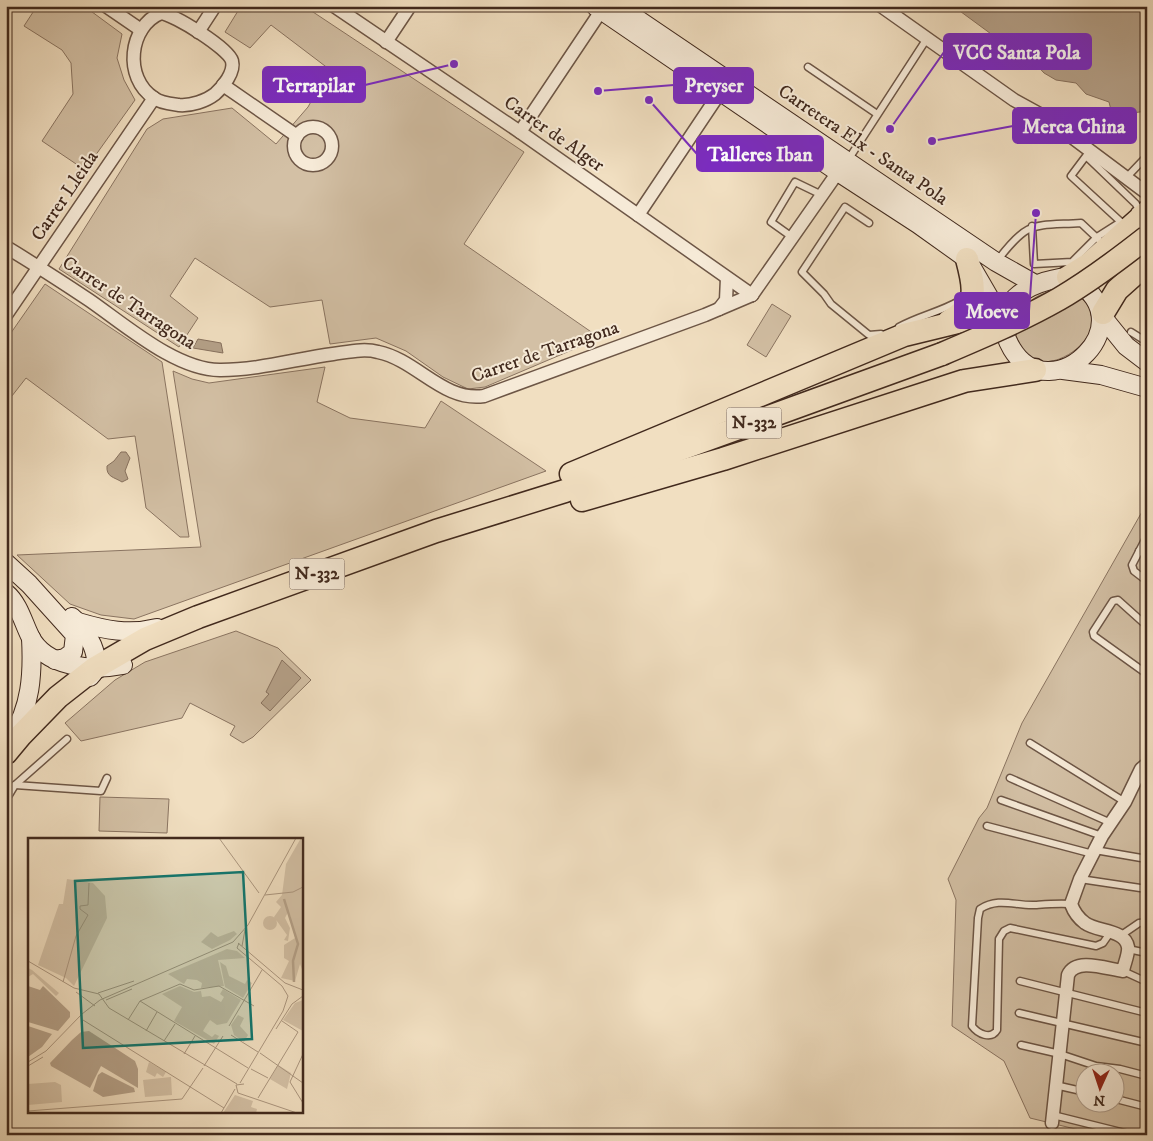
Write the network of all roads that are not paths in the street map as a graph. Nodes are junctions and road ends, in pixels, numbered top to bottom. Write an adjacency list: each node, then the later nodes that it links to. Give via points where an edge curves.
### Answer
1 (106, 6): 7 (street)
2 (215, 6): 8 (street)
3 (334, 6): 10 (street, Carrer de Alger)
4 (410, 6): 10 (street)
5 (880, 6): 9 (street)
6 (604, 8): 13 (main road, Carretera Elx - Santa Pola); 16 (street); 19 (main road, Carretera Elx - Santa Pola)
7 (141, 30): 8 (street, via 153,16 161,13 170,14); 14 (street, via 134,44 136,76)
8 (198, 32): 12 (street, via 230,56 233,63 231,72)
9 (926, 40): 15 (lane); 20 (street, via 1014,100 1045,117)
10 (386, 42): 16 (street, Carrer de Alger)
11 (808, 66): 15 (lane)
12 (223, 85): 14 (street, via 215,94 187,105); 17 (street)
13 (721, 91): 19 (main road, Carretera Elx - Santa Pola); 22 (street)
14 (154, 98): 31 (street, Carrer Lleida)
15 (877, 114): 19 (lane)
16 (520, 132): 22 (street, Carrer de Alger)
17 (297, 136)
18 (1147, 156): 20 (lane)
19 (843, 166): 21 (street); 29 (main road, Carretera Elx - Santa Pola); 30 (main road, Carretera Elx - Santa Pola)
20 (1126, 178): 23 (street)
21 (822, 195): 26 (street); 26 (lane, via 795,182 771,222)
22 (638, 215): 34 (street, Carrer de Alger)
23 (1139, 216): 23 (lane, via 1070,176 1086,156 1136,204); 27 (highway); 51 (highway, N-332, bridge, via 1116,262 1022,319 942,354)
24 (869, 223): 44 (lane, via 845,207 802,272 831,304 869,335)
25 (1032, 226): 27 (lane, via 1081,223); 27 (lane, via 1034,264 1072,262); 30 (lane, via 1016,237)
26 (792, 236): 36 (street)
27 (1101, 243): 32 (highway); 33 (highway, via 1081,270)
28 (6, 247): 31 (street, Carrer de Tarragona)
29 (967, 259): 37 (highway); 39 (main road, Carretera Elx - Santa Pola)
30 (996, 262): 35 (main road, Carretera Elx - Santa Pola)
31 (39, 267): 38 (street, Carrer de Tarragona, via 159,348 203,369 238,369 349,352 377,351 392,355 448,390 472,398); 40 (street, Carrer Lleida)
32 (1141, 269): 41 (highway, via 1117,290)
33 (1068, 277): 35 (main road); 41 (main road, via 1091,292)
34 (728, 278): 36 (street, Carrer de Alger); 38 (street, via 726,300)
35 (1035, 284): 39 (main road, via 1021,292)
36 (752, 295): 38 (street, Carrer de Tarragona)
37 (973, 295): 42 (highway, via 969,305 958,316); 43 (lane)
38 (719, 309)
39 (1003, 314): 42 (highway); 48 (main road, via 1009,344 1016,355)
40 (6, 315)
41 (1104, 316): 47 (main road, via 1126,346); 49 (main road, via 1102,337 1092,350)
42 (942, 324): 52 (highway, via 904,335)
43 (896, 328)
44 (887, 332)
45 (1131, 332): 46 (lane)
46 (1147, 342)
47 (1147, 362)
48 (1035, 370): 49 (main road); 53 (highway, via 964,381 723,459)
49 (1063, 370): 50 (main road, via 1101,375)
50 (1147, 388)
51 (565, 491): 52 (highway, N-332); 53 (highway, N-332)
52 (436, 531): 61 (highway, N-332)
53 (458, 535): 66 (highway, N-332, via 227,617)
54 (1147, 536): 55 (lane)
55 (1139, 551): 56 (lane); 58 (lane, via 1132,565 1134,571)
56 (1147, 555)
57 (6, 563): 60 (main road)
58 (1147, 581)
59 (6, 593): 64 (main road, via 23,618)
60 (49, 606): 62 (main road); 65 (main road, via 75,635 73,652)
61 (198, 617): 62 (main road, via 140,632 119,632); 67 (highway, N-332, via 144,639)
62 (78, 622): 67 (main road, via 95,654)
63 (1147, 626): 68 (lane, via 1118,600 1113,601 1093,632 1094,636)
64 (31, 638): 65 (main road, via 42,653); 72 (main road, via 32,672 27,705)
65 (55, 660): 67 (main road)
66 (123, 665): 67 (main road); 69 (highway, N-332)
67 (94, 668): 69 (main road, via 94,674); 73 (highway, N-332, via 58,697)
68 (1147, 674)
69 (71, 701): 75 (highway, N-332, via 36,736)
70 (67, 739): 75 (lane)
71 (1030, 743): 80 (lane)
72 (6, 746)
73 (6, 753)
74 (1147, 764): 80 (street, via 1141,769)
75 (11, 778): 76 (lane, via 101,791); 78 (lane)
76 (107, 778)
77 (1010, 778): 81 (lane)
78 (6, 800)
79 (1001, 800): 83 (lane)
80 (1125, 802): 81 (street)
81 (1111, 822): 83 (street)
82 (987, 826): 84 (lane)
83 (1102, 836): 84 (street)
84 (1094, 852): 85 (lane); 86 (street)
85 (1147, 859)
86 (1080, 880): 87 (lane); 88 (street)
87 (1147, 889)
88 (1071, 904): 90 (street, via 1086,924); 90 (lane, via 998,902 980,909 972,1026 976,1031 988,1036 997,1030 999,939 1004,931 1010,928 1096,946)
89 (1147, 922): 90 (lane)
90 (1115, 934): 91 (street, via 1126,942)
91 (1128, 949): 92 (lane); 93 (street)
92 (1147, 953)
93 (1123, 971): 95 (lane); 96 (street, via 1078,966 1068,975)
94 (1020, 981): 96 (lane)
95 (1147, 982)
96 (1067, 991): 98 (lane); 99 (street)
97 (1019, 1013): 99 (lane)
98 (1147, 1013)
99 (1063, 1023): 100 (lane); 102 (street)
100 (1147, 1043)
101 (1021, 1045): 102 (lane)
102 (1060, 1054): 103 (lane, via 1096,1066 1120,1068); 104 (street)
103 (1147, 1076)
104 (1055, 1085): 105 (lane); 108 (street)
105 (1076, 1090)
106 (1126, 1102): 107 (lane)
107 (1147, 1107)
108 (1052, 1119): 109 (lane)
109 (1133, 1135)

